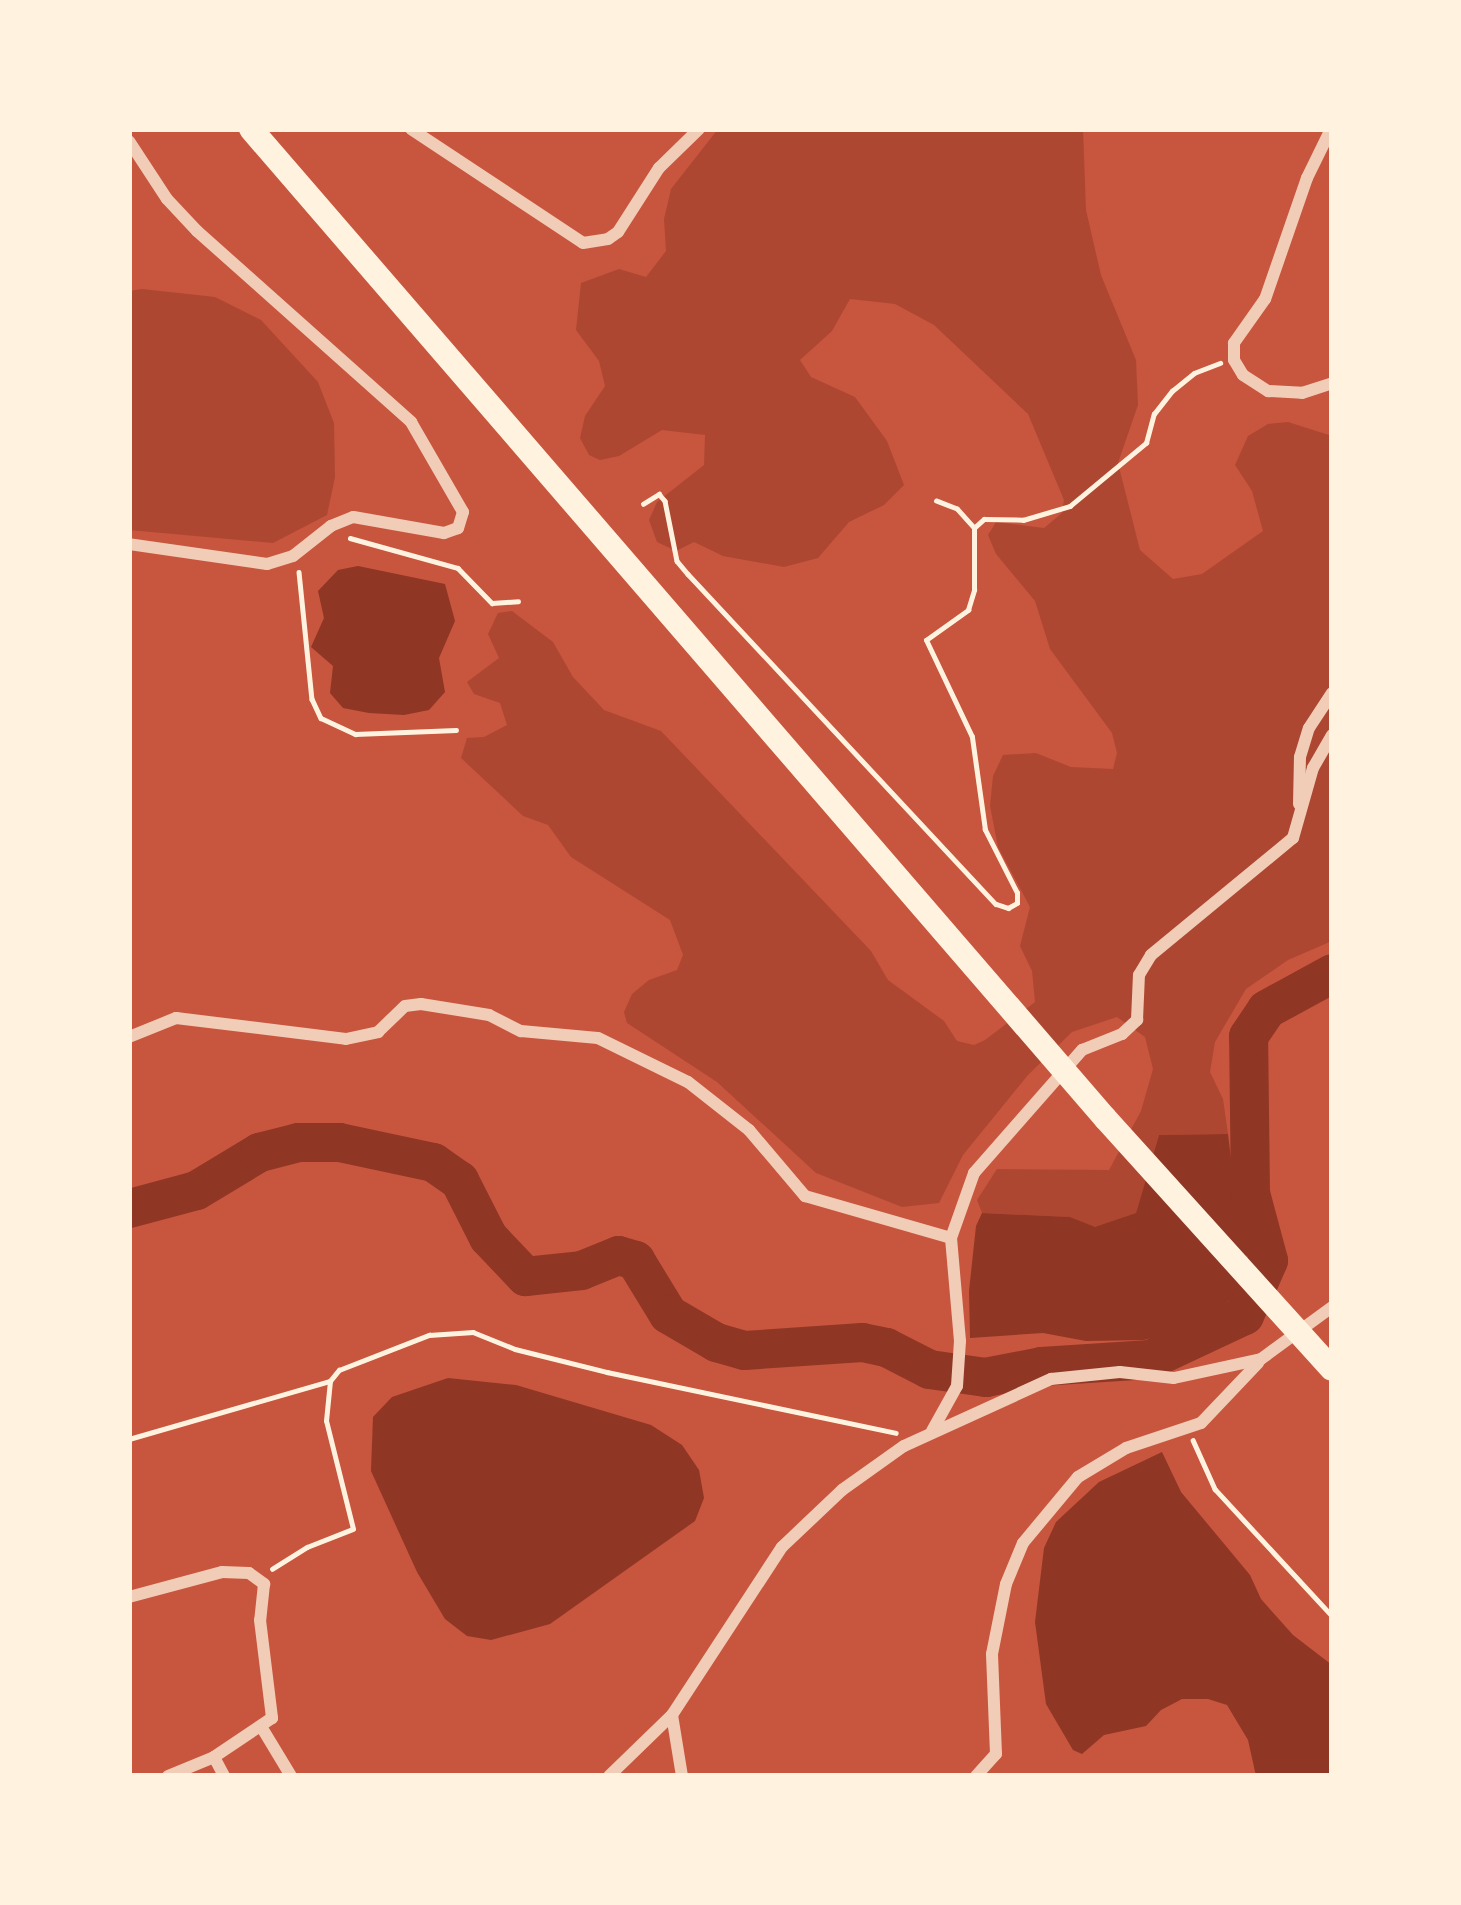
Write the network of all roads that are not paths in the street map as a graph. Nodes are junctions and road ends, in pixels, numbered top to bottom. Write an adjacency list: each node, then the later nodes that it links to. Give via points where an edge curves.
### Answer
1 (250, 129): 15 (highway)
2 (411, 129): 3 (street, via 583,243 618,232 658,167)
3 (699, 129)
4 (1331, 129): 6 (street, via 1265,299 1234,343 1234,360 1268,391 1302,393)
5 (131, 134): 7 (street, via 167,199 197,231 410,422 464,512 458,528 444,533 353,517 267,564)
6 (1332, 383)
7 (129, 544)
8 (1332, 694): 10 (street, via 1300,757)
9 (1332, 734): 10 (street)
10 (1301, 811): 12 (street, via 1293,838 1150,956 1138,975 1137,1020 1082,1051 1047,1086 974,1173)
11 (129, 1037): 12 (street, via 176,1018 346,1039 378,1032 404,1006 421,1004 521,1030 598,1038 688,1082 749,1130 805,1196)
12 (951, 1238): 16 (street, via 959,1367 950,1404)
13 (1332, 1307): 14 (street)
14 (1261, 1359): 16 (street, via 1174,1378 1066,1376); 26 (street, via 1188,1430 1102,1459 1062,1492 1023,1543 992,1654 996,1754)
15 (1332, 1369)
16 (926, 1435): 18 (street, via 842,1490 782,1547)
17 (129, 1597): 19 (street, via 196,1576 258,1576 273,1708)
18 (672, 1715): 24 (street); 25 (street)
19 (262, 1729): 20 (street); 23 (street)
20 (214, 1757): 21 (street); 22 (street)
21 (168, 1776)
22 (224, 1776)
23 (291, 1776)
24 (609, 1776)
25 (682, 1776)
26 (976, 1776)

